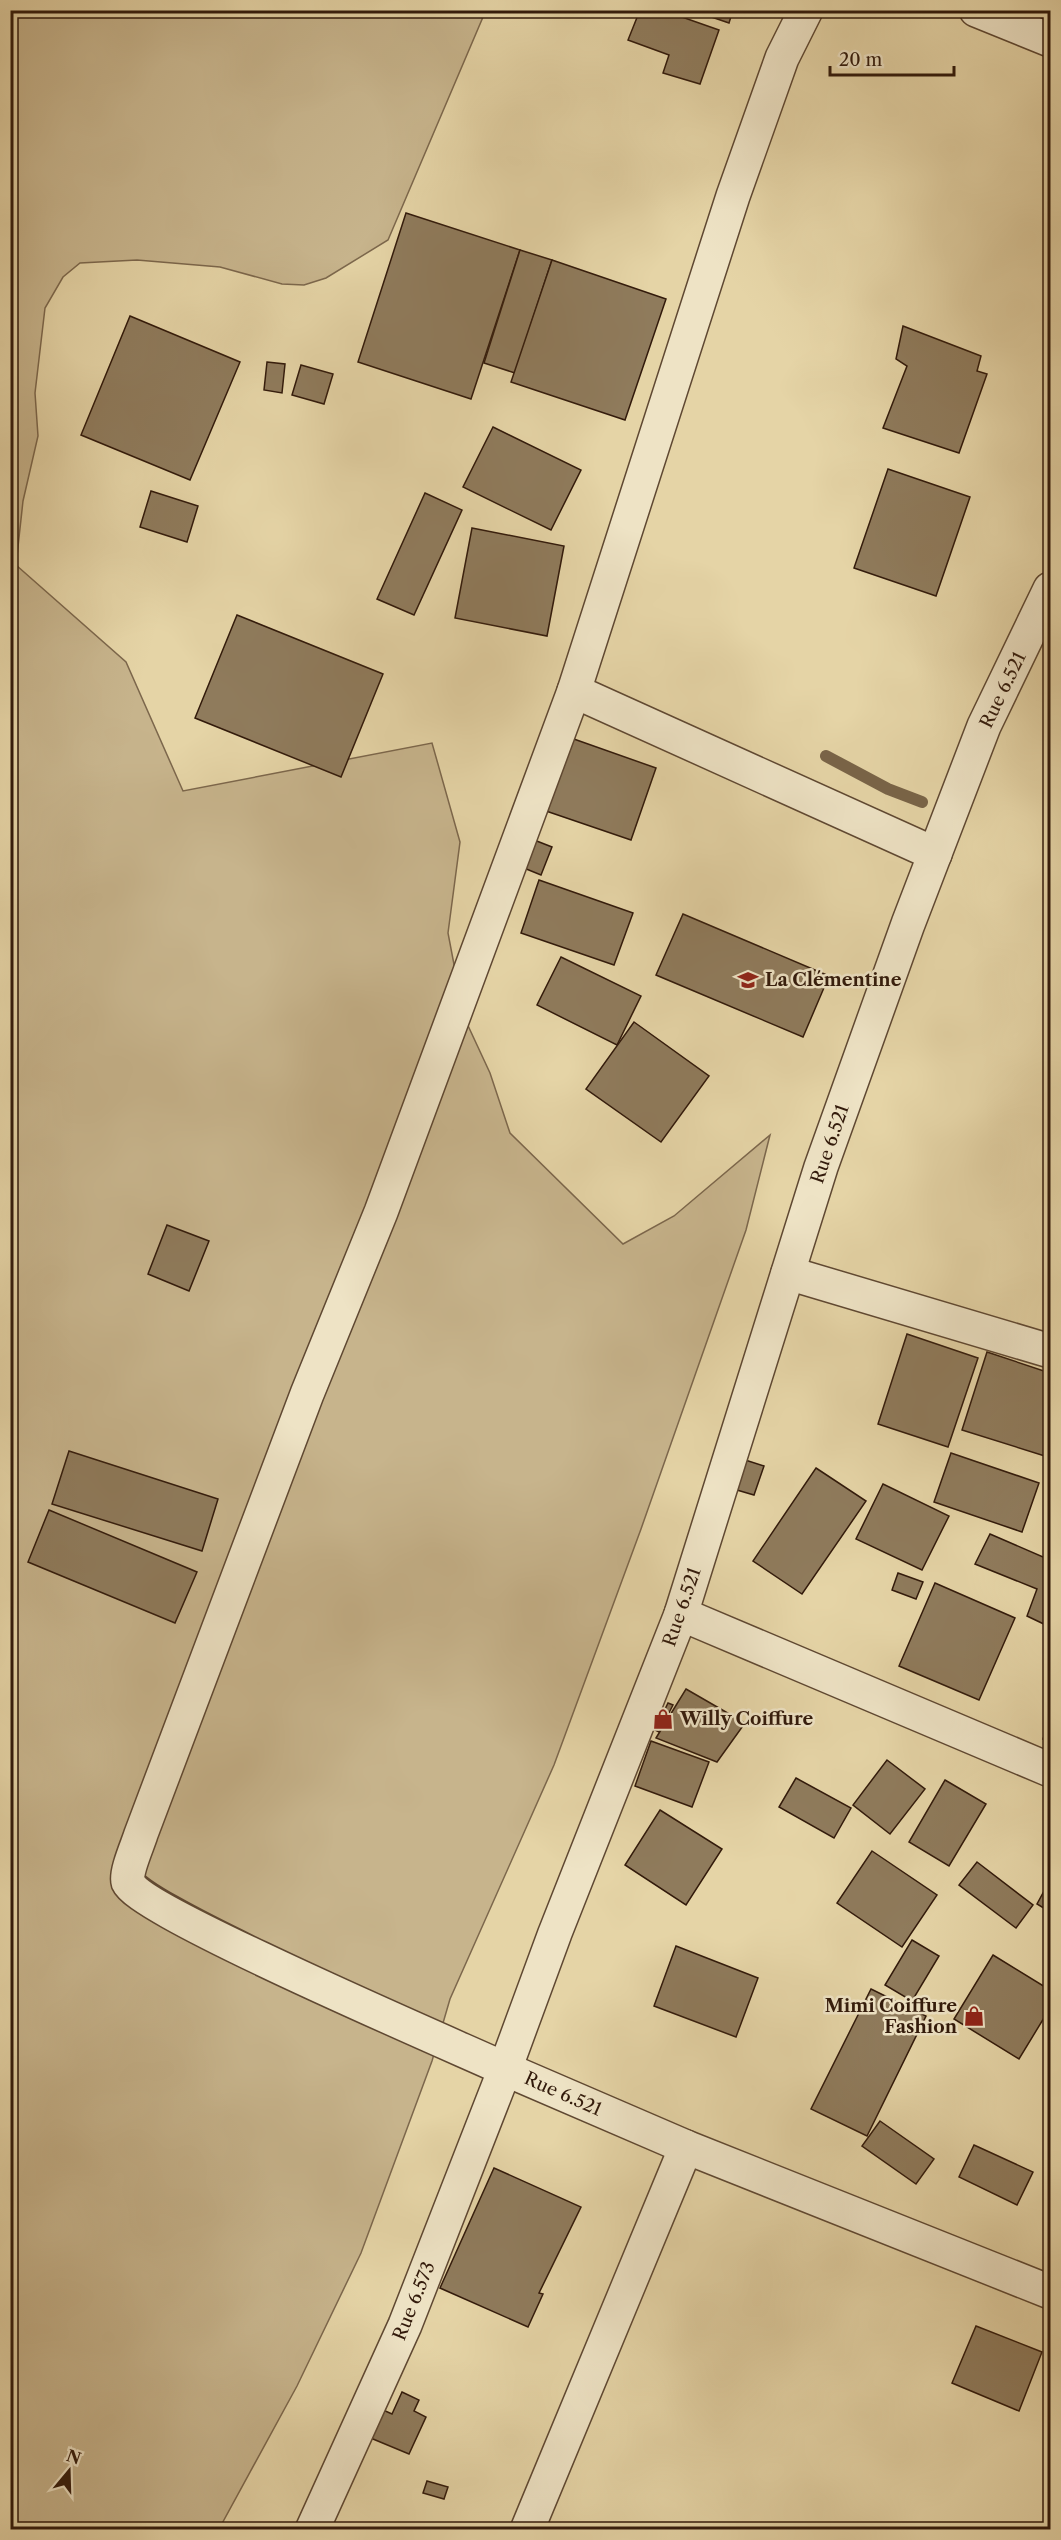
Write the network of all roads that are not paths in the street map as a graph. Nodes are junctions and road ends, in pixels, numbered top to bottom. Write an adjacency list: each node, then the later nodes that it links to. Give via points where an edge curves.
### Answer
1 (806, 10): 5 (street, via 782,58 733,196)
2 (976, 10): 3 (street)
3 (1050, 40)
4 (1050, 589): 6 (street, Rue 6.521, via 984,726)
5 (574, 691): 6 (street); 11 (street, via 128,1877 129,1884 147,1899 216,1938)
6 (935, 854): 7 (street, Rue 6.521, via 821,1167)
7 (788, 1273): 8 (street); 9 (street, Rue 6.521)
8 (1050, 1351)
9 (681, 1614): 10 (street); 11 (street, Rue 6.521)
10 (1050, 1770)
11 (505, 2069): 12 (street, Rue 6.521); 14 (street, Rue 6.573, via 405,2325)
12 (686, 2147): 13 (street, Rue 6.521); 15 (street)
13 (1050, 2292)
14 (312, 2529)
15 (526, 2529)

